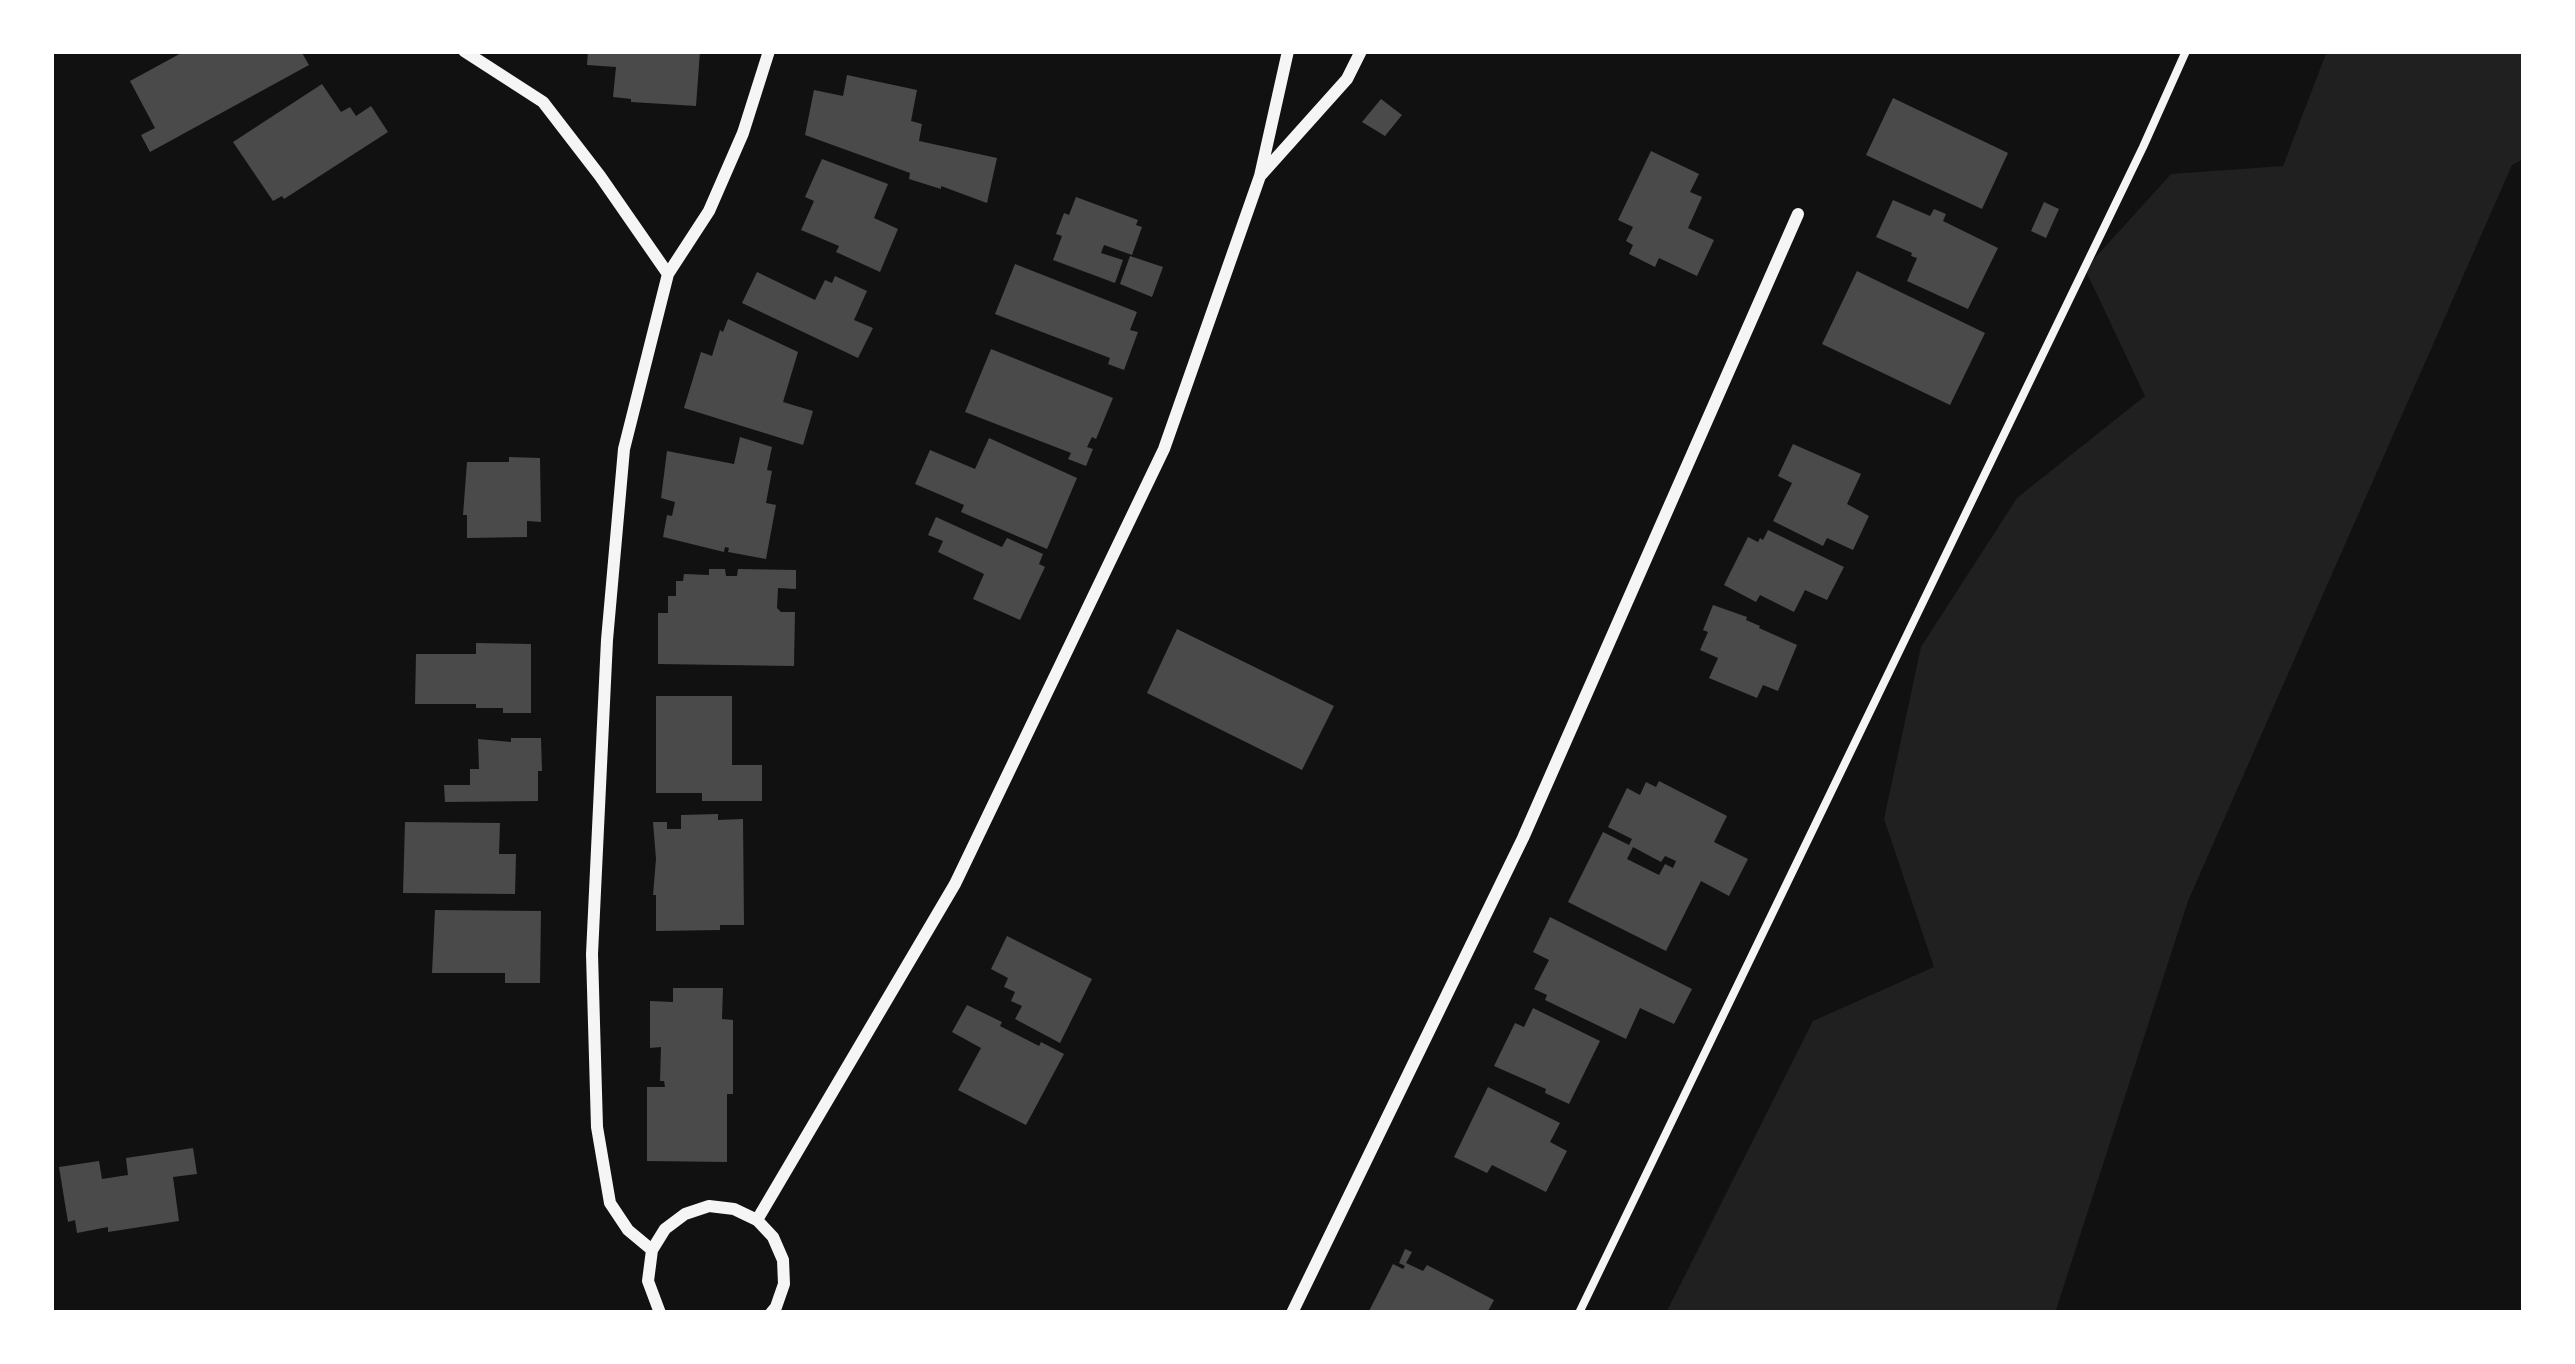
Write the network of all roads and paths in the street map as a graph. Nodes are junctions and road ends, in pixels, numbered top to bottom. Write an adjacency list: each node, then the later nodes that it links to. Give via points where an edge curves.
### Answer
1 (464, 51): 8 (street, via 543,102)
2 (769, 51): 8 (street, via 709,212)
3 (1288, 51): 6 (street)
4 (1361, 51): 6 (street, via 1347,80)
5 (2186, 51): 14 (path)
6 (1260, 176): 9 (street, via 1164,449 976,841)
7 (1798, 214): 13 (street, via 1523,838)
8 (668, 274): 10 (street, via 624,449 592,954 597,1127 610,1203)
9 (757, 1220): 10 (street, via 709,1206 675,1221); 11 (street, via 783,1260)
10 (652, 1250): 12 (street, via 648,1281)
11 (779, 1311)
12 (660, 1313)
13 (1292, 1313)
14 (1579, 1313)

